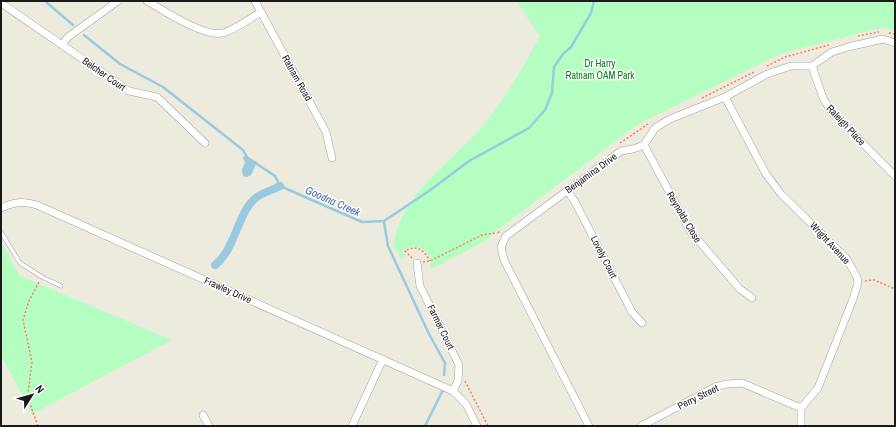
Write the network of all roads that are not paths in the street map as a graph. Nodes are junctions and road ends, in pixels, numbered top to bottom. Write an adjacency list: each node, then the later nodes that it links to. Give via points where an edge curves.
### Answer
1 (118, 1): 7 (street, via 68,37)
2 (147, 1): 5 (street, via 202,30 213,33 223,33)
3 (255, 1): 5 (street, Ratnam Road)
4 (1, 3): 7 (street, Belcher Court)
5 (261, 12): 12 (street, Ratnam Road, via 326,132)
6 (895, 43): 8 (street, via 883,39 848,47 832,52)
7 (62, 45): 10 (street, Belcher Court, via 129,91 157,97)
8 (812, 66): 9 (street, via 791,66 767,74); 13 (street, Raleigh Place, via 822,98 831,111)
9 (725, 97): 11 (street, via 670,119 655,128); 23 (street, Wright Avenue, via 766,174 781,194 846,258 855,272 858,283 818,388)
10 (205, 143)
11 (644, 145): 14 (street, Benjamina Drive, via 633,150 621,151); 19 (street, Reynolds Close, via 691,232 740,289)
12 (332, 158)
13 (895, 176)
14 (567, 190): 20 (street, Lovely Court, via 632,312); 28 (street, Benjamina Drive, via 506,236 501,247 504,260)
15 (1, 208): 21 (street, Frawley Drive, via 24,201 37,205)
16 (1, 232): 18 (lane, via 20,263)
17 (417, 263): 22 (street, Farmer Court, via 420,286 459,365 460,374)
18 (61, 286)
19 (752, 298)
20 (642, 323)
21 (383, 359): 22 (street, Frawley Drive); 26 (street)
22 (453, 391): 27 (street, via 466,404)
23 (801, 408): 29 (street, Perry Street, via 742,384 727,384 715,387); 30 (street)
24 (203, 415): 25 (street)
25 (209, 426)
26 (352, 426)
27 (477, 426)
28 (589, 426)
29 (641, 426)
30 (801, 426)

